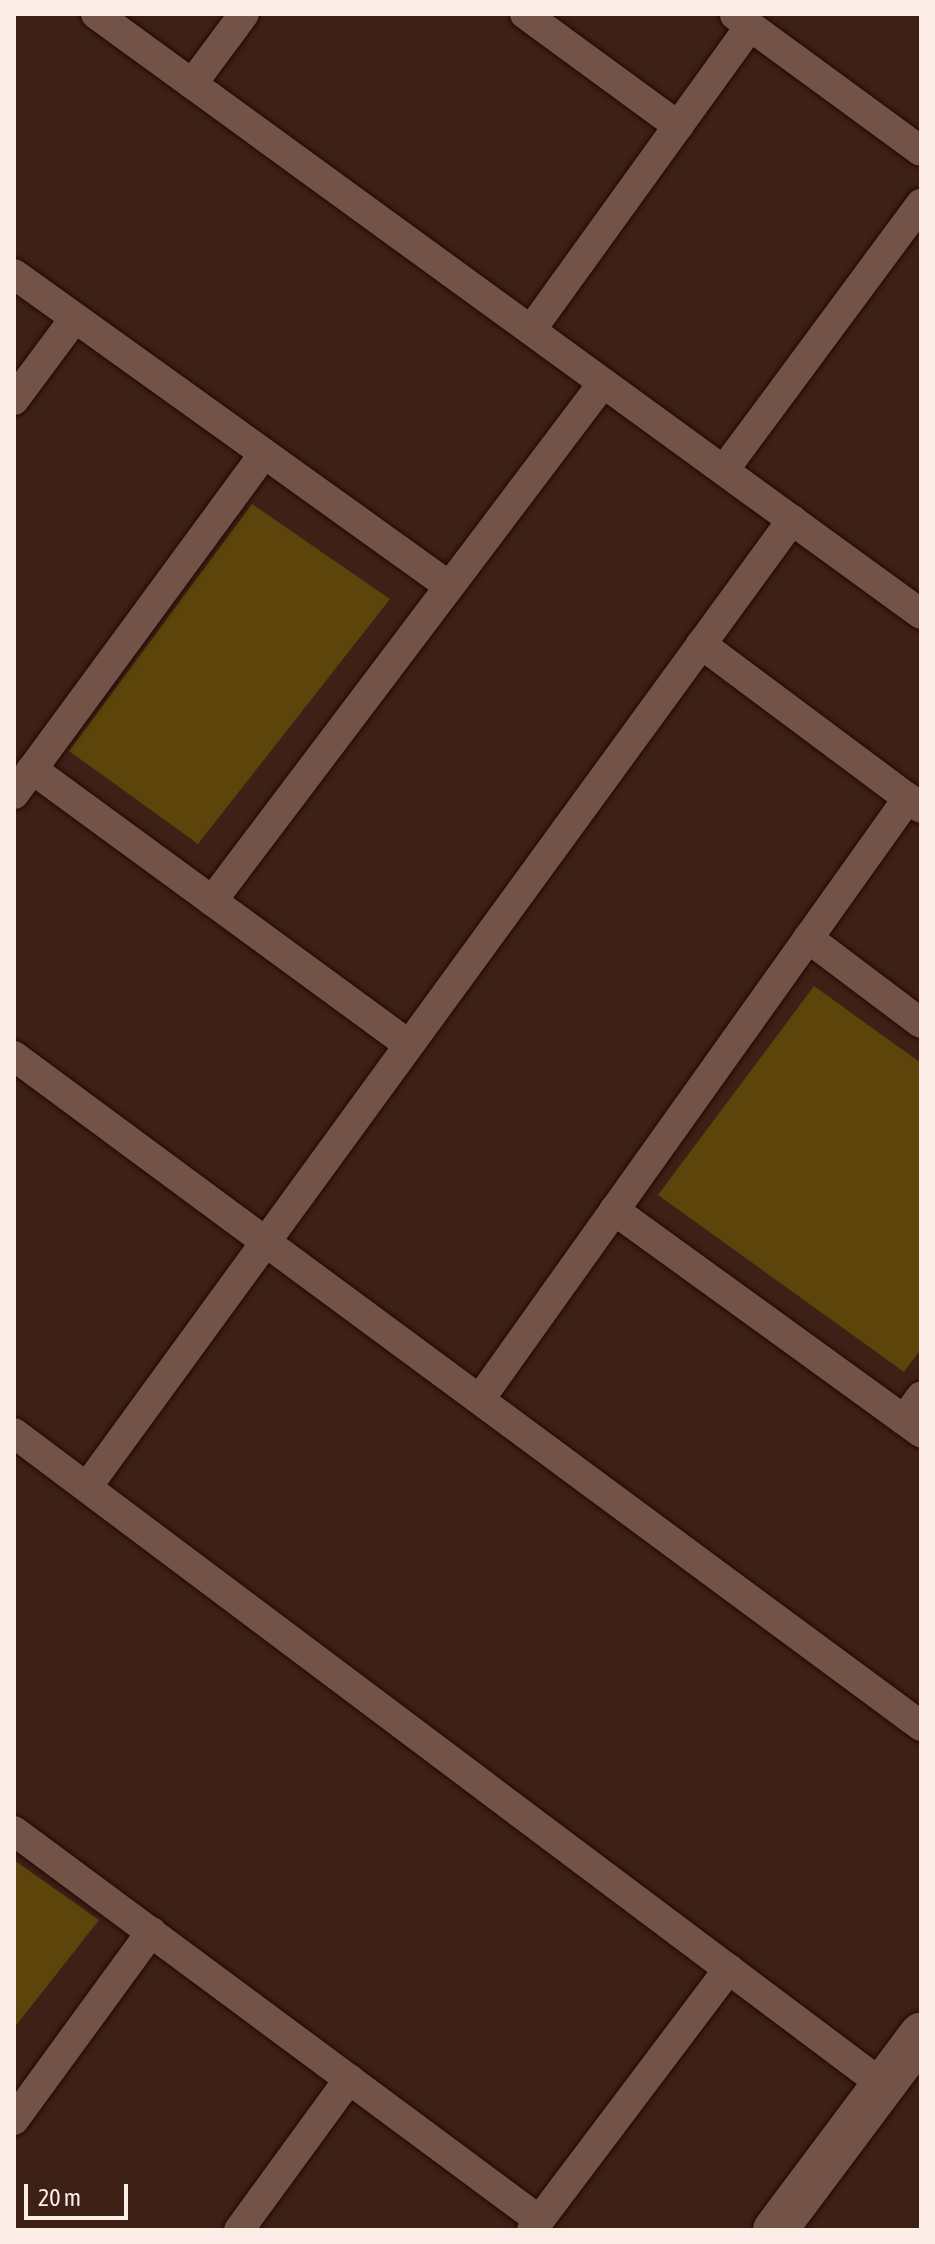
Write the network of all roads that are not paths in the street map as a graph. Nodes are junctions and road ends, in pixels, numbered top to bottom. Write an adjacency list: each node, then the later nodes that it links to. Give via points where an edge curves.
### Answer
1 (96, 14): 5 (street)
2 (244, 14): 5 (street)
3 (525, 14): 6 (street)
4 (742, 20): 6 (street); 7 (street)
5 (192, 84): 11 (street)
6 (678, 126): 11 (street)
7 (921, 151)
8 (921, 204): 15 (street)
9 (14, 274): 10 (street)
10 (75, 318): 13 (street); 14 (street)
11 (531, 330): 12 (street)
12 (603, 383): 15 (street); 17 (street)
13 (14, 400)
14 (264, 454): 17 (street); 20 (street)
15 (724, 470): 16 (street)
16 (792, 520): 18 (street); 19 (street)
17 (449, 586): 23 (street)
18 (917, 603)
19 (701, 644): 22 (street); 26 (street)
20 (32, 769): 21 (street); 23 (street)
21 (14, 794)
22 (914, 803): 24 (street)
23 (212, 901): 26 (street)
24 (808, 938): 25 (street); 28 (street)
25 (921, 1023)
26 (409, 1045): 29 (street)
27 (14, 1056): 29 (street)
28 (614, 1210): 30 (street); 31 (street)
29 (266, 1242): 30 (street); 33 (street)
30 (480, 1399): 34 (street)
31 (915, 1416)
32 (14, 1433): 33 (street)
33 (87, 1487): 37 (street)
34 (916, 1711)
35 (14, 1831): 36 (street)
36 (151, 1932): 39 (street); 41 (street)
37 (729, 1969): 40 (street); 42 (street)
38 (921, 2035): 40 (street)
39 (349, 2079): 42 (street); 43 (street)
40 (883, 2085): 44 (street)
41 (14, 2120)
42 (536, 2225)
43 (239, 2230)
44 (775, 2230)

